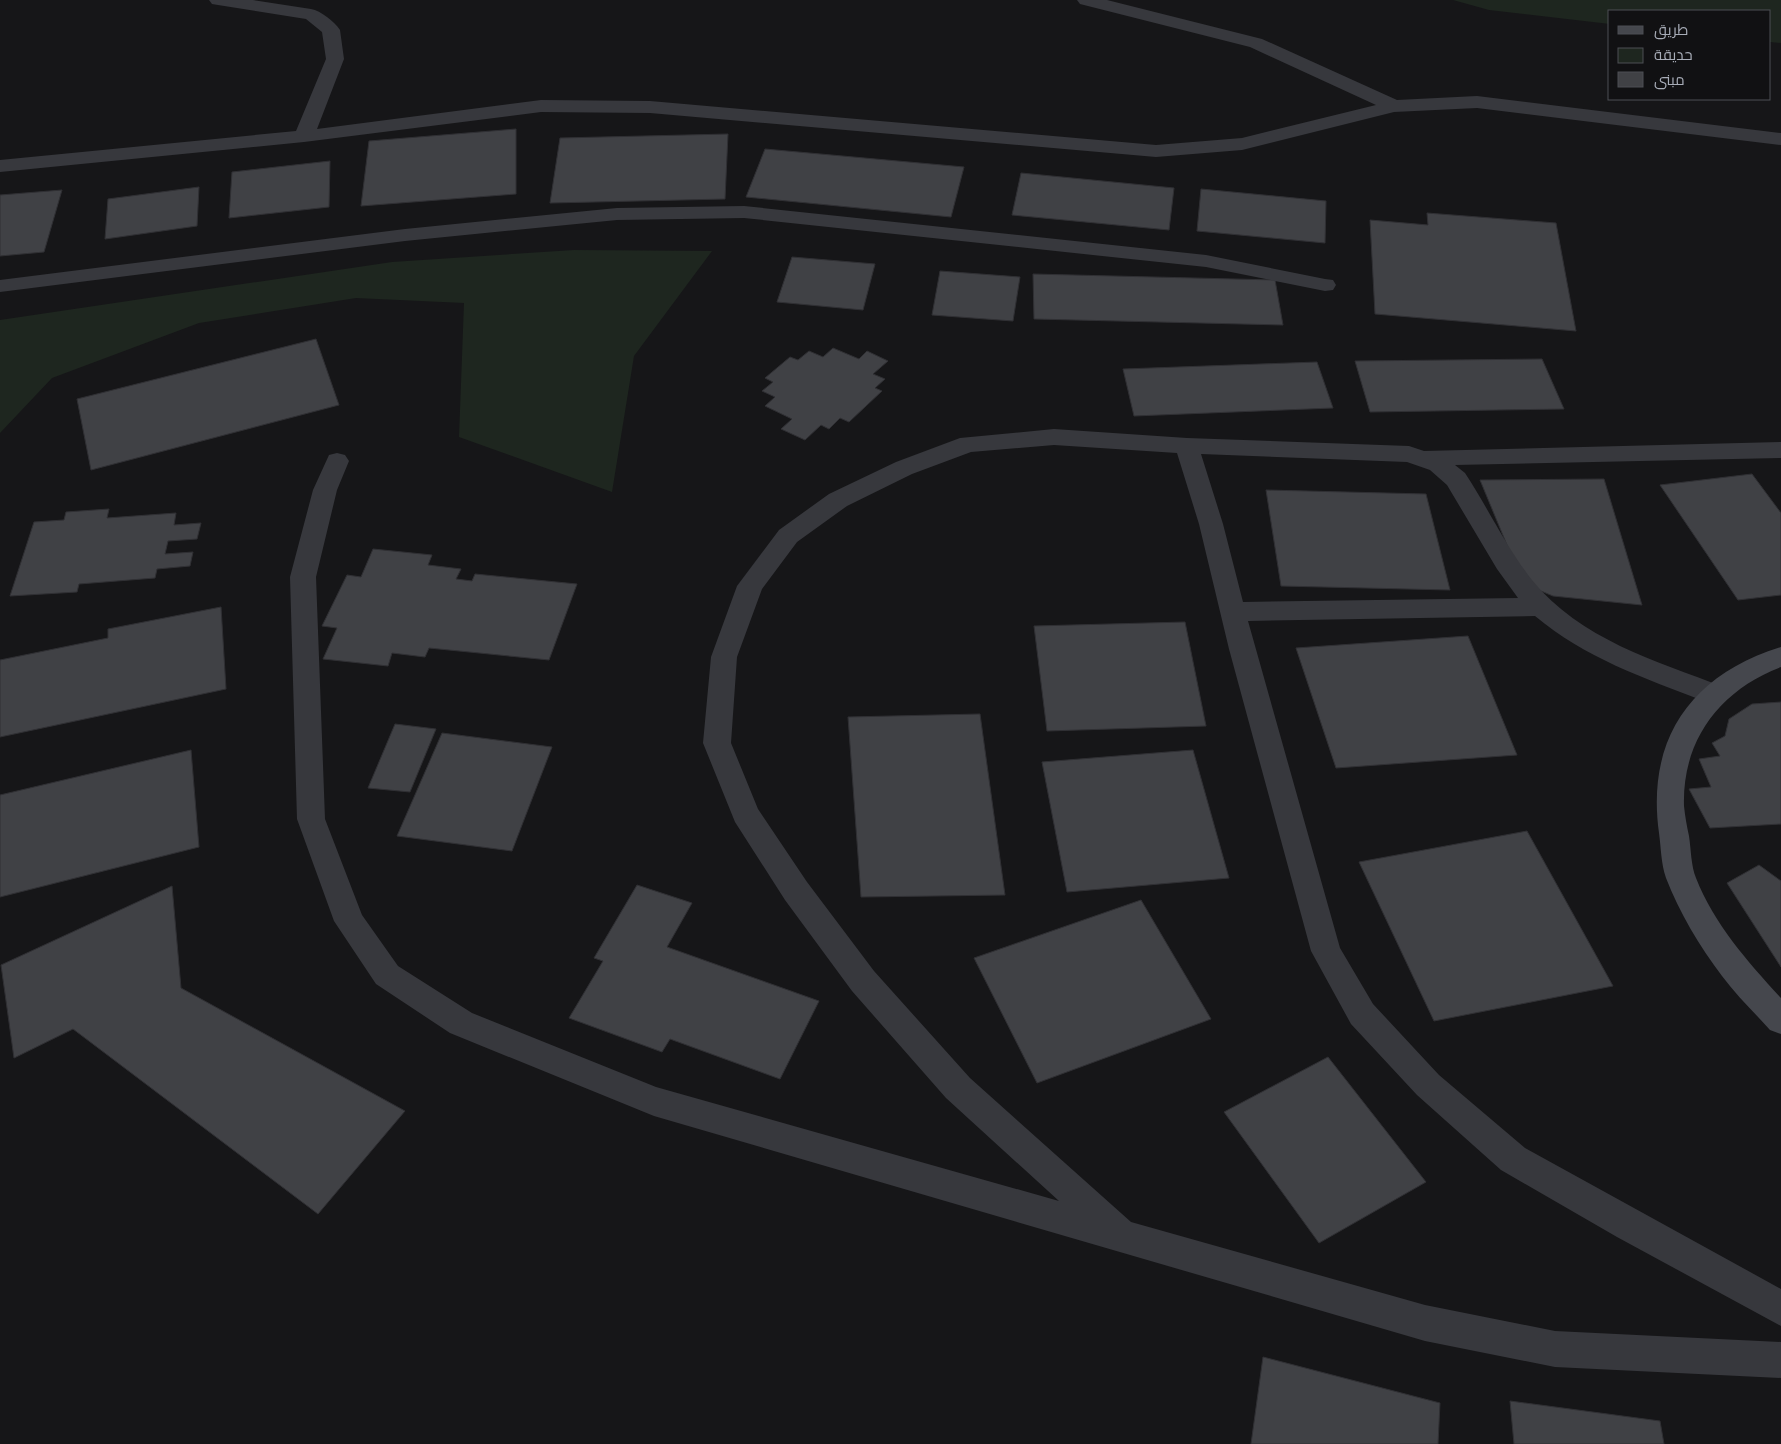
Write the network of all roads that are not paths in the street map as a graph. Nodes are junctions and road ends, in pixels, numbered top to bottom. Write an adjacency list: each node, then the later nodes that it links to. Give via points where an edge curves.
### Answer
1 (218, 0): 4 (street, via 311,14 332,30 335,59)
2 (1086, 0): 3 (street, via 1256,43)
3 (1394, 106): 4 (street, via 1242,144 1156,151 640,107 541,106); 5 (street, via 1477,102)
4 (304, 136): 6 (street)
5 (1781, 139)
6 (0, 166)
7 (1325, 285): 8 (street, via 1206,261 744,212 598,216 405,236)
8 (0, 286)
9 (1187, 446): 11 (street, via 1392,452); 14 (street); 18 (street, via 1054,436 968,444 904,468 838,500 788,536 750,586 724,657 717,744 745,814 796,891 863,981 958,1088)
10 (1781, 450): 11 (street)
11 (1426, 458): 13 (street, via 1448,470 1456,479 1524,588)
12 (337, 460): 18 (street, via 325,490 303,577 311,819 349,921 386,975 462,1023 654,1101)
13 (1541, 607): 14 (street); 16 (street, via 1566,628 1596,646)
14 (1233, 612): 19 (street, via 1326,951 1362,1014 1428,1085 1513,1159)
15 (1781, 657): 16 (main road, via 1756,666)
16 (1714, 694): 17 (main road, via 1689,725 1674,763 1670,806 1680,876 1702,921 1733,967)
17 (1781, 1020)
18 (1123, 1237): 20 (street, via 1426,1323 1555,1349)
19 (1781, 1308)
20 (1781, 1360)

